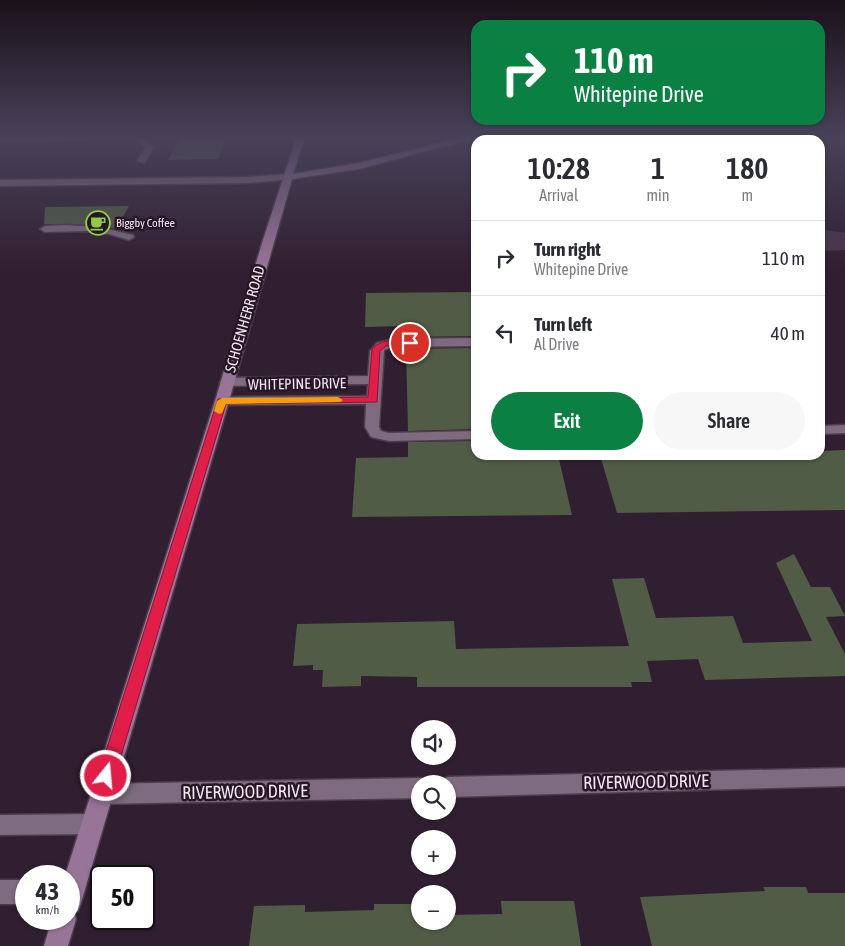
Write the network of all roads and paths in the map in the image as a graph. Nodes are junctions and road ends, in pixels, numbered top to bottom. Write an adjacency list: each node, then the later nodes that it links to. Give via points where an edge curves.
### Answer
1 (236, 180): 3 (street)
2 (287, 180): 8 (main road, SCHOENHERR ROAD)
3 (0, 183)
4 (44, 228): 5 (street, via 118,232)
5 (129, 237)
6 (471, 342): 7 (street, via 381,345 376,350)
7 (374, 380): 8 (street, WHITEPINE DRIVE); 9 (street)
8 (227, 382): 10 (main road, SCHOENHERR ROAD)
9 (373, 400): 10 (street, WHITEPINE DRIVE); 13 (street, via 372,427 376,434 389,437)
10 (222, 401): 17 (main road, SCHOENHERR ROAD)
11 (845, 429): 12 (street)
12 (825, 430)
13 (471, 435)
14 (845, 777): 15 (street, RIVERWOOD DRIVE)
15 (456, 787)
16 (411, 788): 17 (street, RIVERWOOD DRIVE)
17 (101, 794): 18 (main road, SCHOENHERR ROAD)
18 (92, 824): 19 (street); 20 (main road, SCHOENHERR ROAD)
19 (0, 825)
20 (79, 865)
21 (0, 892): 22 (street)
22 (15, 892)
23 (61, 930): 24 (main road)
24 (56, 946)

